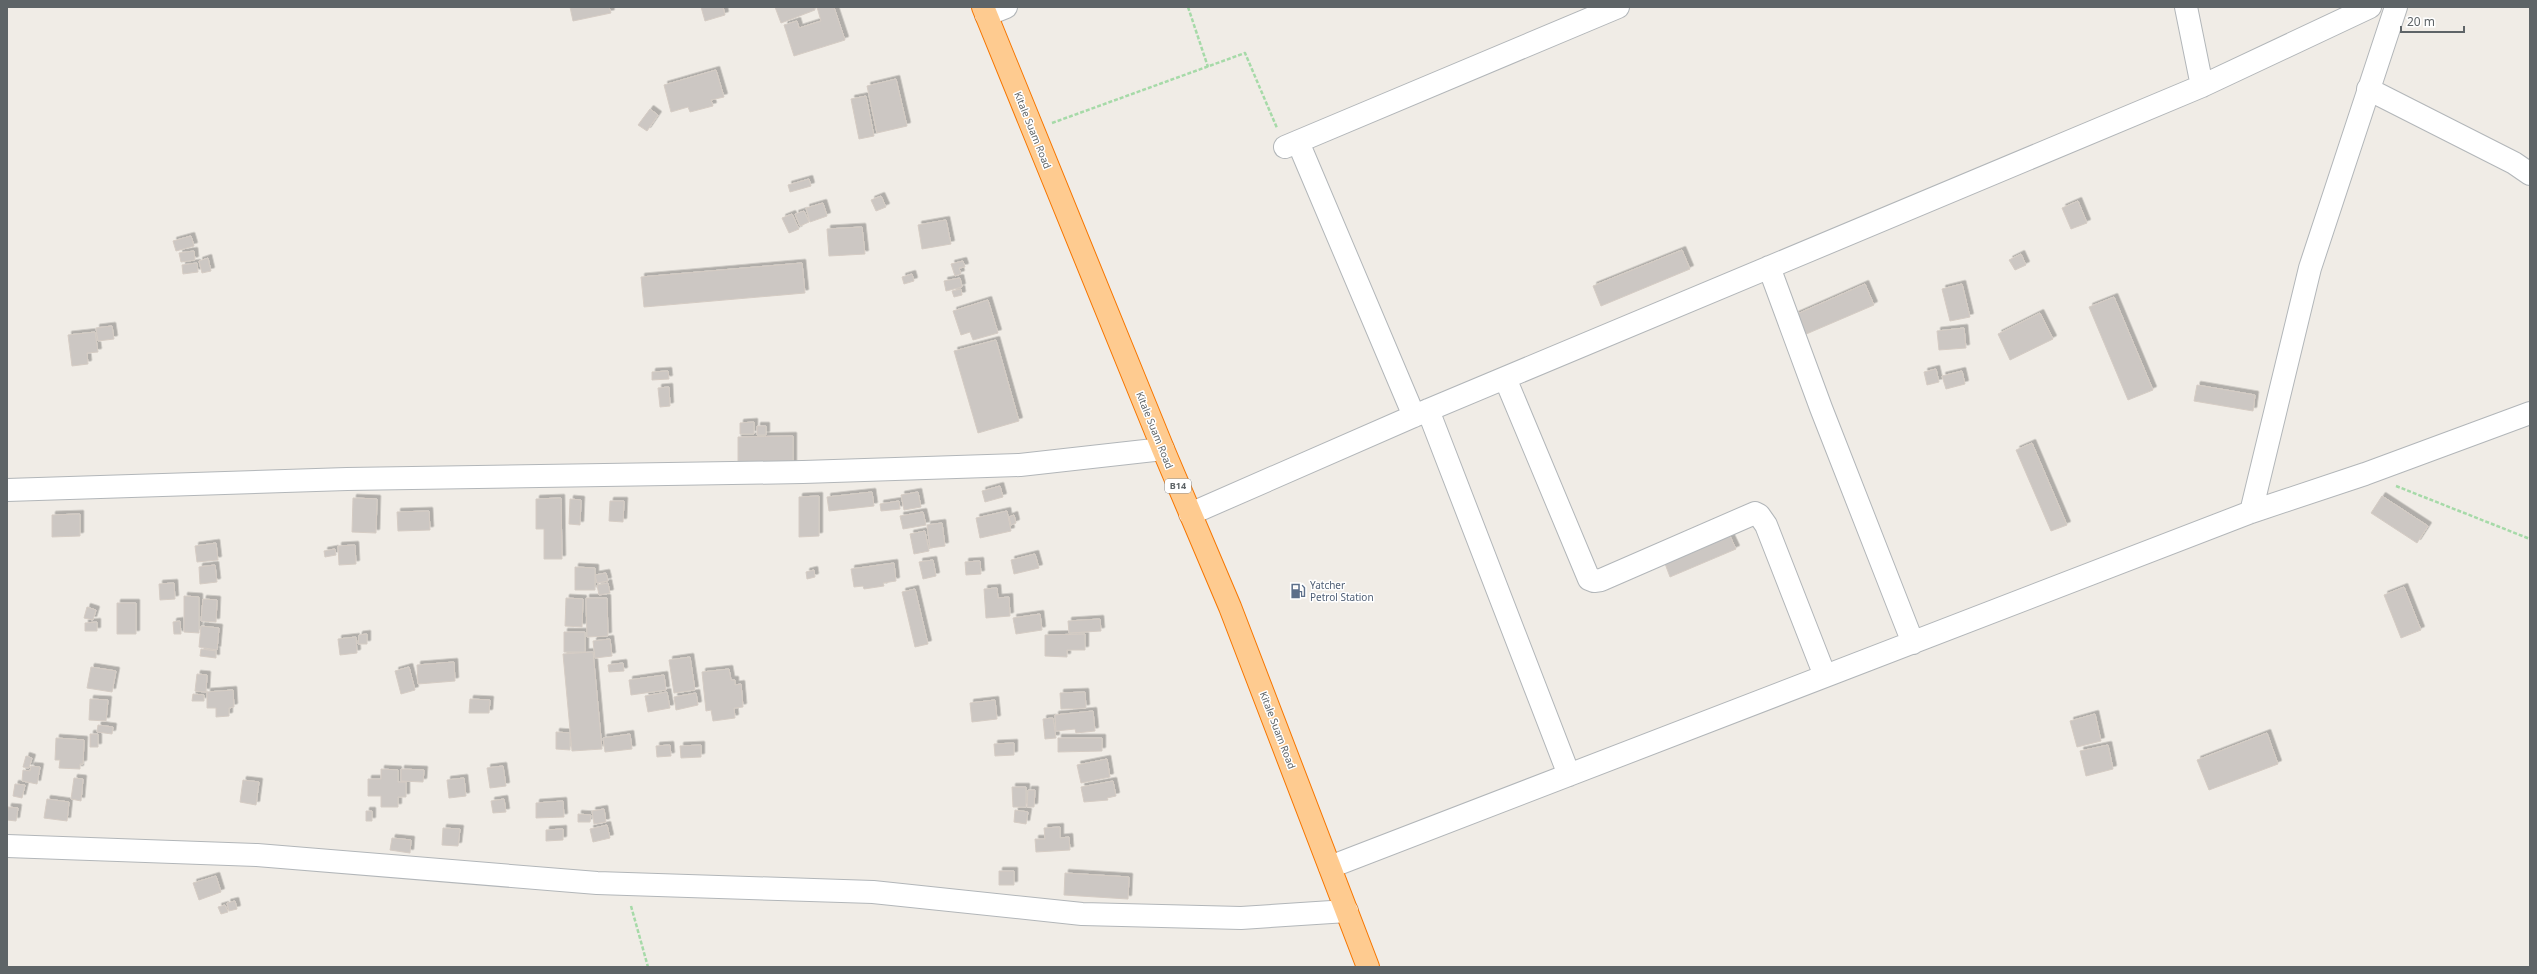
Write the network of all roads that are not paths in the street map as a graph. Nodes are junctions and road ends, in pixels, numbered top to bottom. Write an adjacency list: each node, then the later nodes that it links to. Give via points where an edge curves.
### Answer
1 (1006, 7): 6 (street)
2 (1618, 7): 12 (street, via 1292,144)
3 (2186, 7): 7 (street)
4 (2370, 7): 7 (street)
5 (2396, 7): 8 (street)
6 (985, 11): 14 (highway, Kitale Suam Road / B14)
7 (2202, 86): 10 (street)
8 (2368, 89): 9 (street, via 2514,163); 16 (street, via 2310,268)
9 (2530, 174)
10 (1769, 267): 11 (street); 18 (street)
11 (1505, 378): 12 (street); 19 (street, via 1589,579 1601,580 1754,512 1766,524)
12 (1421, 413): 17 (street); 20 (street)
13 (2530, 413): 16 (street, via 2365,474)
14 (1163, 449): 15 (street, via 1012,466 347,479); 17 (highway, Kitale Suam Road / B14)
15 (7, 490)
16 (2251, 512): 18 (street)
17 (1190, 514): 22 (highway, Kitale Suam Road / B14, via 1230,607)
18 (1913, 643): 19 (street)
19 (1825, 676): 20 (street)
20 (1569, 775): 22 (street)
21 (7, 846): 23 (street, via 257,855 626,884 873,892 1082,914 1241,918)
22 (1330, 867): 23 (highway, Kitale Suam Road / B14)
23 (1347, 911): 24 (highway, Kitale Suam Road / B14)
24 (1368, 967)

